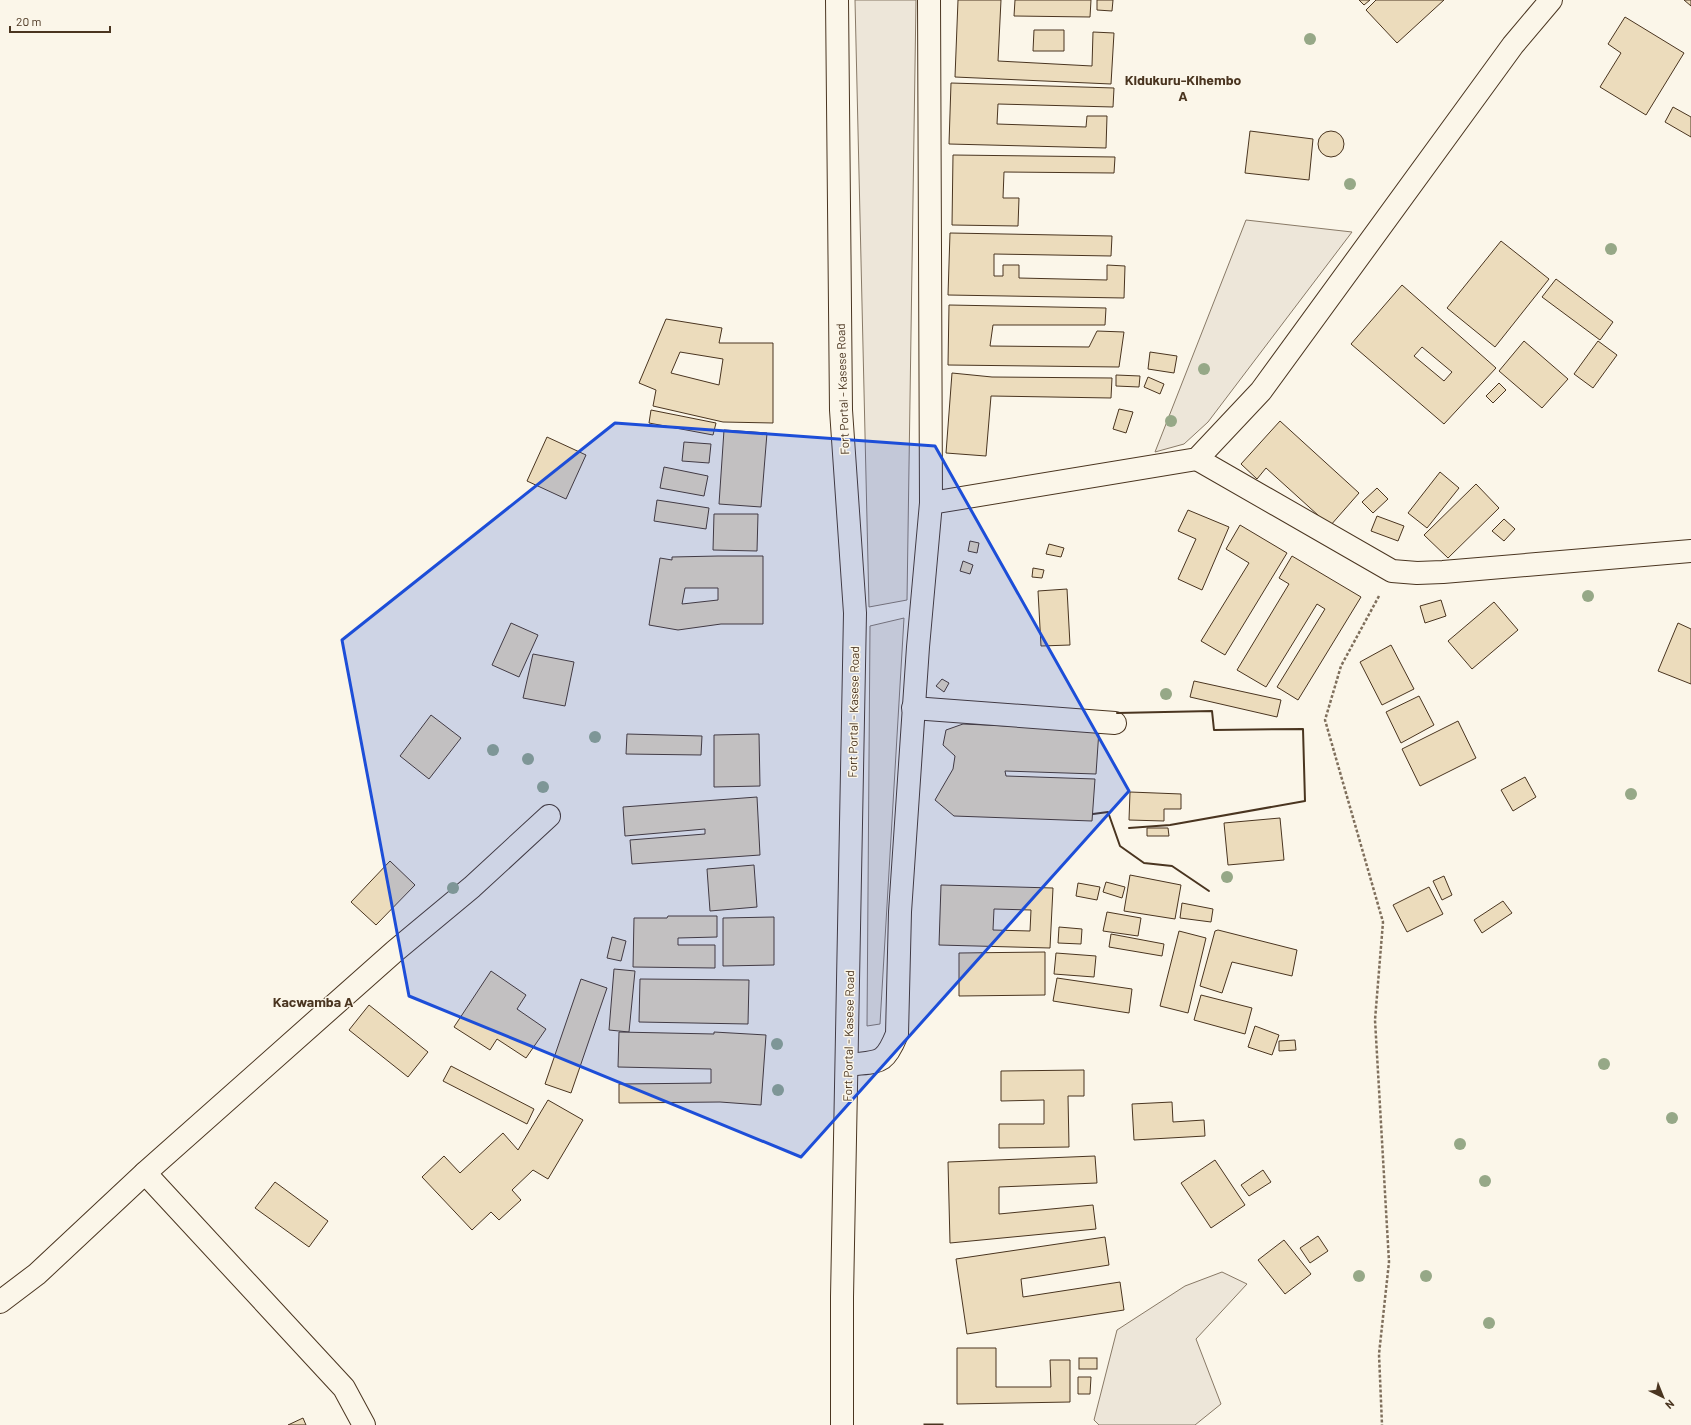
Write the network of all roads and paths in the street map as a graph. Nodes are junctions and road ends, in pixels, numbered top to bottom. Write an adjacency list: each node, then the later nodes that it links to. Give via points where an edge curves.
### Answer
1 (837, 0): 11 (main road, Fort Portal - Kasese Road, via 841,410 855,613)
2 (929, 0): 5 (main road)
3 (1551, 0): 4 (main road, via 1499,63 1261,391)
4 (1197, 459): 5 (main road); 7 (main road)
5 (931, 503): 8 (main road)
6 (1691, 551): 7 (main road, via 1443,572)
7 (1392, 571): 16 (path, via 1341,666 1325,720 1383,922 1375,1020 1389,1262 1379,1354)
8 (913, 708): 9 (main road); 11 (main road, via 900,912 897,1034 890,1053 879,1061)
9 (1115, 723)
10 (548, 816): 12 (main road, via 472,887 395,951)
11 (848, 1065): 15 (main road, Fort Portal - Kasese Road, via 842,1297)
12 (145, 1173): 13 (main road, via 37,1274); 14 (main road, via 344,1388)
13 (0, 1302)
14 (364, 1425)
15 (842, 1425)
16 (1382, 1425)

